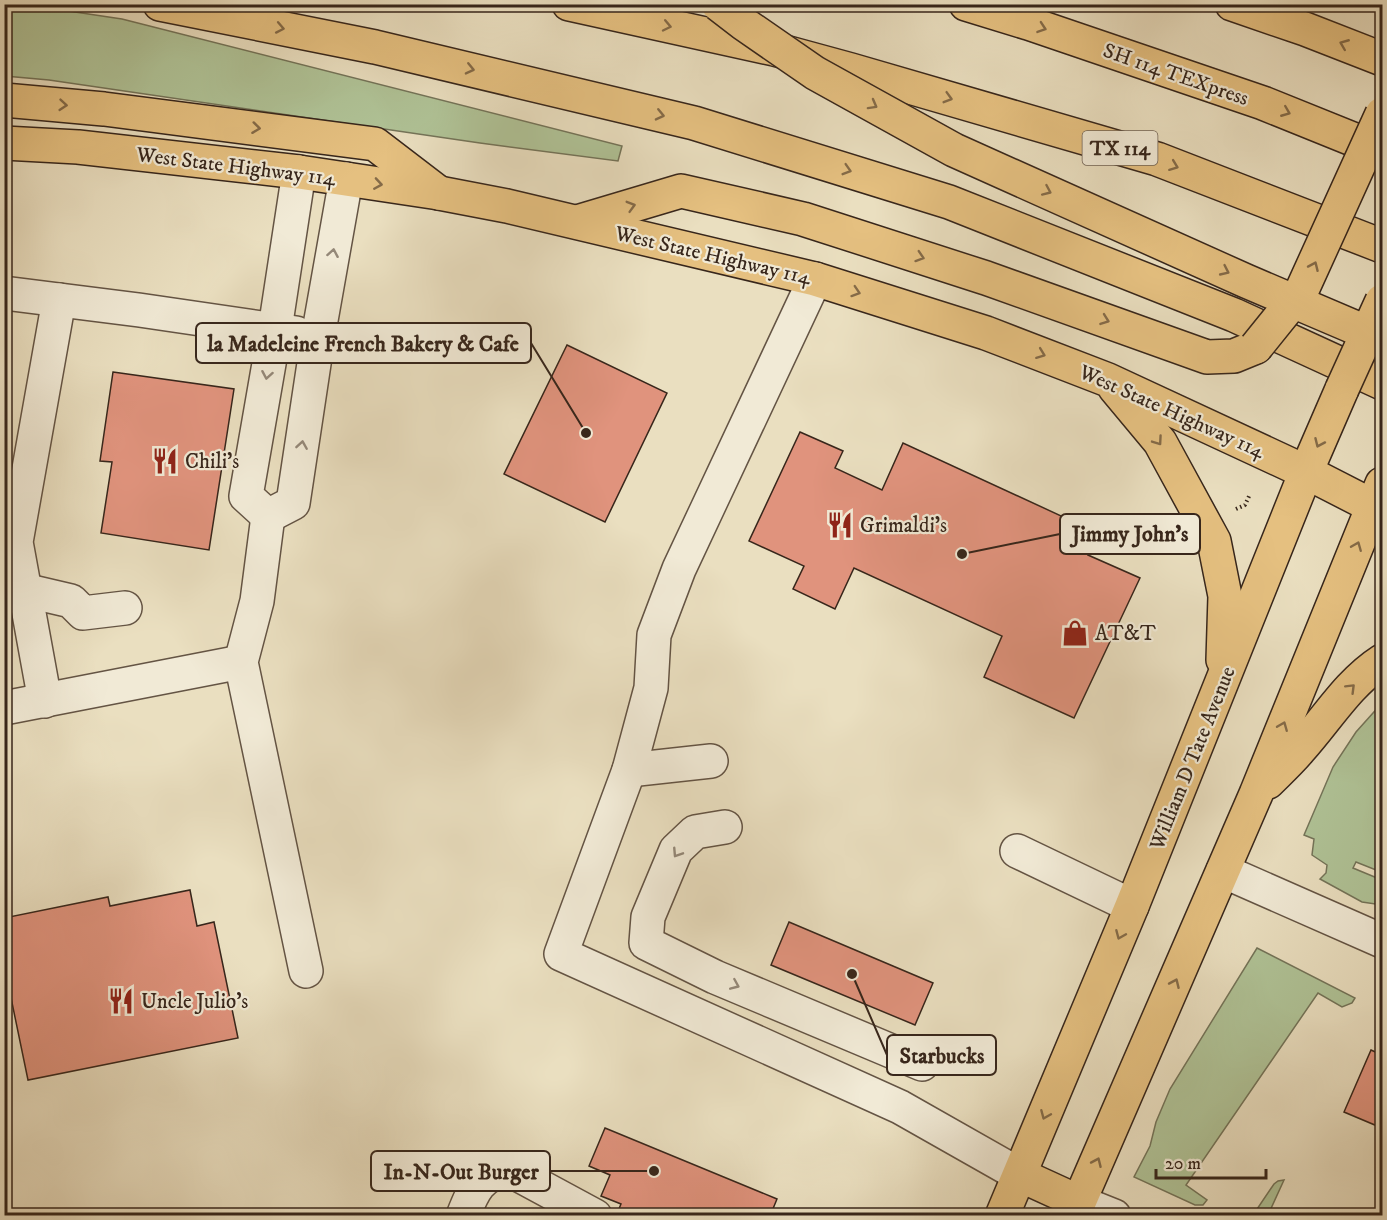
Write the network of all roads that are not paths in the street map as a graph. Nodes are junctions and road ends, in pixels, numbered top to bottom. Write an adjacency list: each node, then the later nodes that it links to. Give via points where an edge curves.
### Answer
1 (160, 4): 24 (main road, one-way to 24, via 375,47 694,123 805,157 960,206 1234,315)
2 (569, 4): 15 (main road, TX 114, one-way to 15, via 807,58 1156,159)
3 (718, 4): 22 (main road, one-way to 22, bridge, via 815,73 954,150)
4 (966, 4): 10 (main road, SH 114 TEXpress, one-way to 10, via 1263,103)
5 (1232, 4): 6 (main road, one-way to 5)
6 (1383, 59)
7 (4, 99): 13 (main road, one-way to 13, via 375,144)
8 (1383, 114): 14 (main road, one-way to 8, bridge, via 681,191 826,227 986,278 1207,357 1234,356 1256,347 1302,290)
9 (4, 143): 11 (main road, West State Highway 114, via 78,147)
10 (1383, 151)
11 (299, 172): 12 (main road, West State Highway 114); 20 (lane)
12 (346, 179): 13 (main road, West State Highway 114, one-way to 13); 21 (lane, one-way to 12)
13 (439, 193): 14 (main road, West State Highway 114)
14 (575, 222): 16 (main road, West State Highway 114)
15 (1383, 246)
16 (815, 279): 23 (main road, West State Highway 114, one-way to 23, via 987,333); 36 (lane, via 679,569 658,624 651,688)
17 (4, 293): 18 (lane)
18 (59, 300): 20 (lane); 28 (lane, via 16,542)
19 (1383, 300): 25 (main road, William D Tate Avenue, one-way to 25, bridge)
20 (275, 329): 21 (lane); 27 (lane, one-way to 27, via 246,496)
21 (318, 337): 27 (lane, one-way to 21, via 293,503)
22 (1383, 339)
23 (1108, 380): 25 (main road, West State Highway 114); 32 (main road, one-way to 32, via 1160,442 1214,541 1225,596)
24 (1383, 383)
25 (1306, 472): 26 (main road, West State Highway 114); 32 (main road, William D Tate Avenue)
26 (1379, 500): 37 (main road, one-way to 26)
27 (268, 516): 31 (lane, via 257,601)
28 (24, 590): 29 (lane, via 71,601 82,613); 33 (lane)
29 (125, 608)
30 (1383, 661): 37 (main road, one-way to 30, via 1300,750 1342,697)
31 (241, 662): 33 (lane); 43 (lane)
32 (1223, 683): 41 (main road, William D Tate Avenue)
33 (45, 700): 34 (lane)
34 (4, 708)
35 (711, 761): 36 (lane)
36 (629, 770): 45 (lane, via 561,954 900,1107)
37 (1256, 794): 40 (main road)
38 (725, 827): 44 (lane, one-way to 44, via 695,832 676,850 648,916 646,943 715,977)
39 (1017, 851): 41 (lane)
40 (1223, 871): 42 (lane); 46 (main road, one-way to 40)
41 (1132, 906): 45 (main road, William D Tate Avenue, one-way to 45)
42 (1383, 941)
43 (306, 971)
44 (922, 1064)
45 (1020, 1175): 46 (main road); 49 (main road, William D Tate Avenue)
46 (1076, 1209): 50 (lane)
47 (463, 1215): 48 (lane, via 474,1189 495,1172 508,1169)
48 (595, 1215)
49 (1002, 1215)
50 (1114, 1215)

